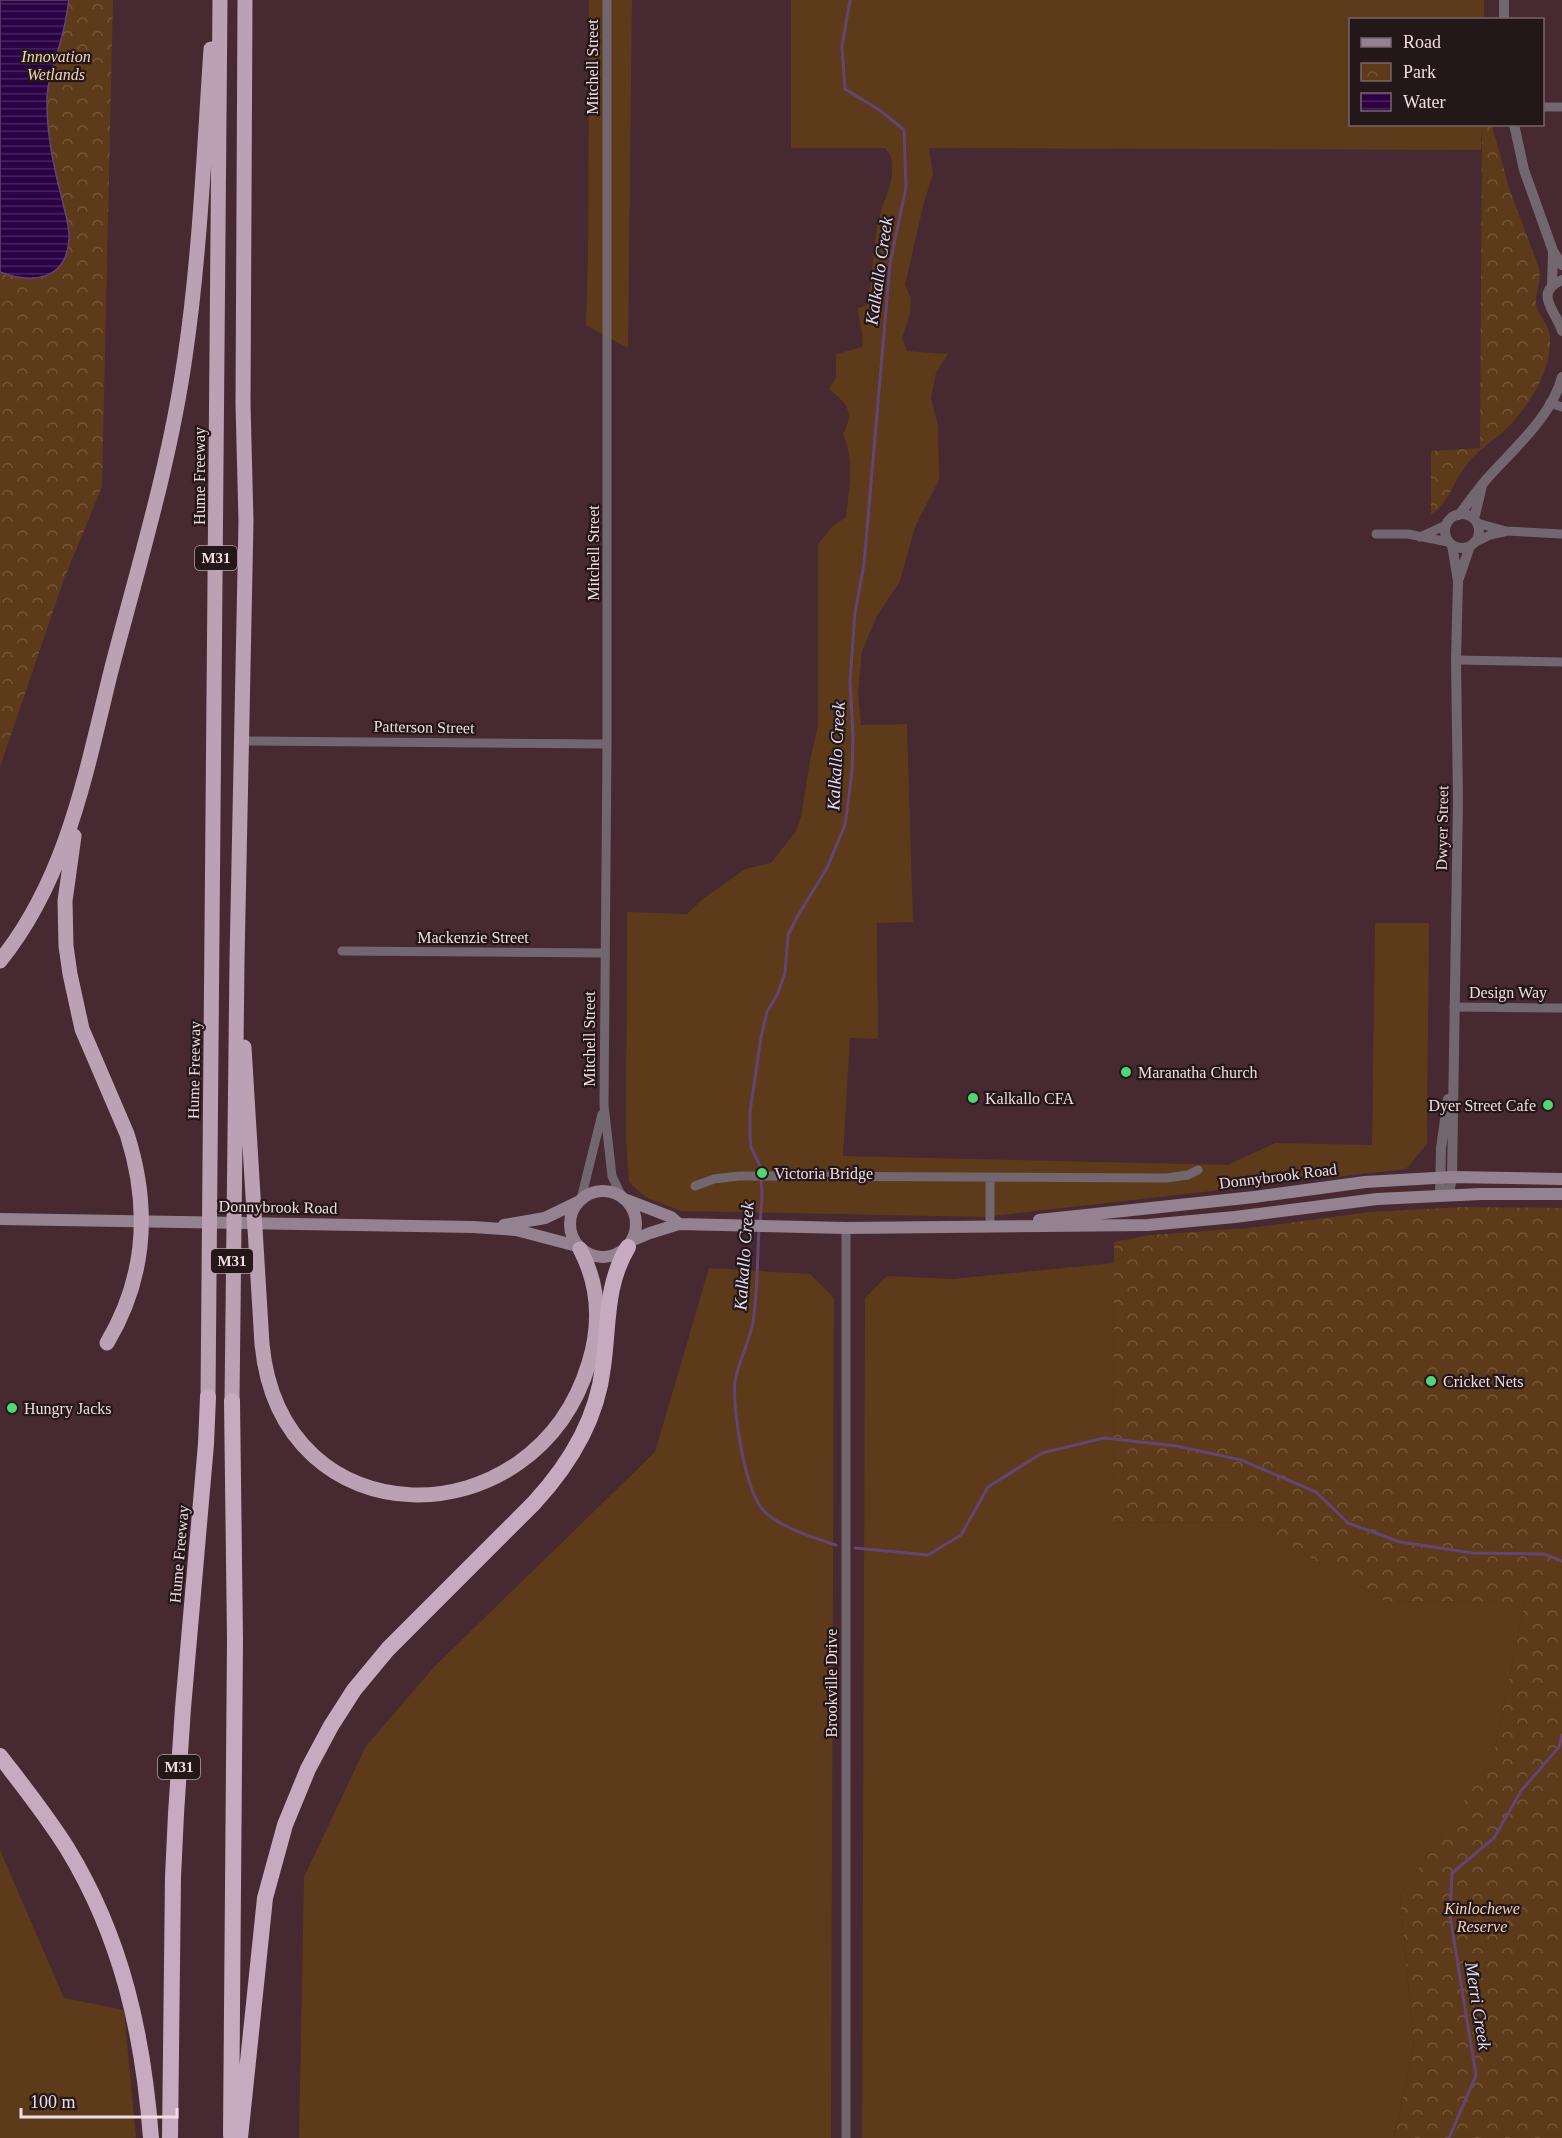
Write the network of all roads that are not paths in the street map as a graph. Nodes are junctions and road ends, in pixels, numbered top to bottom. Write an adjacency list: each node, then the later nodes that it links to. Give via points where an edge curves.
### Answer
1 (214, 0): 34 (highway, via 199,224 185,357 164,465)
2 (220, 0): 61 (highway, Hume Freeway / M31)
3 (245, 0): 32 (highway, M31, via 246,521)
4 (607, 0): 33 (street, Mitchell Street)
5 (1504, 0): 6 (street)
6 (1504, 18)
7 (1544, 106): 8 (street)
8 (1562, 107)
9 (1514, 126): 10 (street, via 1524,170)
10 (1552, 250): 11 (street); 13 (street)
11 (1562, 265)
12 (1562, 280): 13 (street)
13 (1552, 286): 14 (street, via 1547,298)
14 (1558, 316): 15 (street)
15 (1562, 331)
16 (1562, 377): 17 (street)
17 (1550, 403): 18 (street); 19 (street)
18 (1562, 407)
19 (1483, 483): 20 (street); 21 (street)
20 (1460, 515): 21 (street); 22 (street)
21 (1475, 521): 23 (street); 28 (street, via 1479,533)
22 (1446, 525): 26 (street); 27 (street)
23 (1506, 531): 25 (street); 28 (street)
24 (1376, 534): 26 (street)
25 (1562, 534)
26 (1420, 537): 27 (street)
27 (1450, 544): 28 (street, via 1461,548); 29 (street, Dwyer Street)
28 (1472, 544): 29 (street, Dwyer Street)
29 (1458, 581): 30 (street, Dwyer Street)
30 (1456, 660): 31 (street); 39 (street, Dwyer Street)
31 (1562, 662)
32 (241, 741): 33 (street, Patterson Street); 38 (highway, M31)
33 (607, 744): 36 (street, Mitchell Street)
34 (79, 801): 37 (highway, via 56,868); 60 (highway, via 65,901 70,974 82,1029 127,1134 140,1192 137,1272 124,1312)
35 (342, 951): 36 (street, Mackenzie Street)
36 (604, 953): 41 (street, Mitchell Street)
37 (0, 961)
38 (237, 961): 59 (highway, via 263,1360 276,1403 295,1435 314,1456 359,1485 416,1496 453,1492 487,1481 530,1455 566,1415 582,1387 592,1350 596,1289); 62 (highway, M31)
39 (1454, 1007): 40 (street, Design Way); 43 (street, Dwyer Street, via 1453,1075 1442,1133)
40 (1562, 1008)
41 (604, 1105): 49 (street, Mitchell Street, via 612,1176); 50 (street, Mitchell Street)
42 (1198, 1170): 44 (street, Donnybrook Road, via 1166,1178)
43 (1446, 1177): 45 (main road, Donnybrook Road); 48 (street, Dwyer Street); 55 (main road, Donnybrook Road, via 1365,1182)
44 (990, 1178): 46 (street, Donnybrook Road, via 748,1176 724,1177); 55 (street)
45 (1562, 1179)
46 (695, 1186)
47 (1562, 1194): 48 (main road, Donnybrook Road)
48 (1440, 1195): 55 (main road, Donnybrook Road, via 1148,1225)
49 (624, 1198): 50 (main road, via 606,1191); 54 (main road, Donnybrook Road); 58 (main road, via 636,1219)
50 (580, 1200): 56 (main road, Donnybrook Road, via 554,1215 535,1220); 59 (main road, via 570,1219)
51 (0, 1214): 53 (main road, Donnybrook Road)
52 (0, 1219): 53 (main road, Donnybrook Road)
53 (83, 1220): 56 (main road, Donnybrook Road)
54 (679, 1224): 57 (main road, Donnybrook Road); 58 (main road, Donnybrook Road)
55 (995, 1226): 57 (main road, Donnybrook Road)
56 (473, 1227): 59 (main road, Donnybrook Road, via 516,1230)
57 (846, 1228): 68 (street, Brookville Drive)
58 (630, 1244): 59 (main road, via 619,1254 599,1258); 67 (highway, via 619,1263 606,1317 598,1396 592,1415 557,1479 388,1649 354,1690 308,1769 285,1825 265,1898)
59 (578, 1247)
60 (107, 1342)
61 (208, 1397): 65 (highway, Hume Freeway / M31, via 173,1877)
62 (232, 1401): 66 (highway, M31, via 235,1663)
63 (0, 1756): 64 (highway, via 67,1850 123,1970 147,2082)
64 (152, 2138)
65 (170, 2138)
66 (231, 2138)
67 (240, 2138)
68 (846, 2138)

